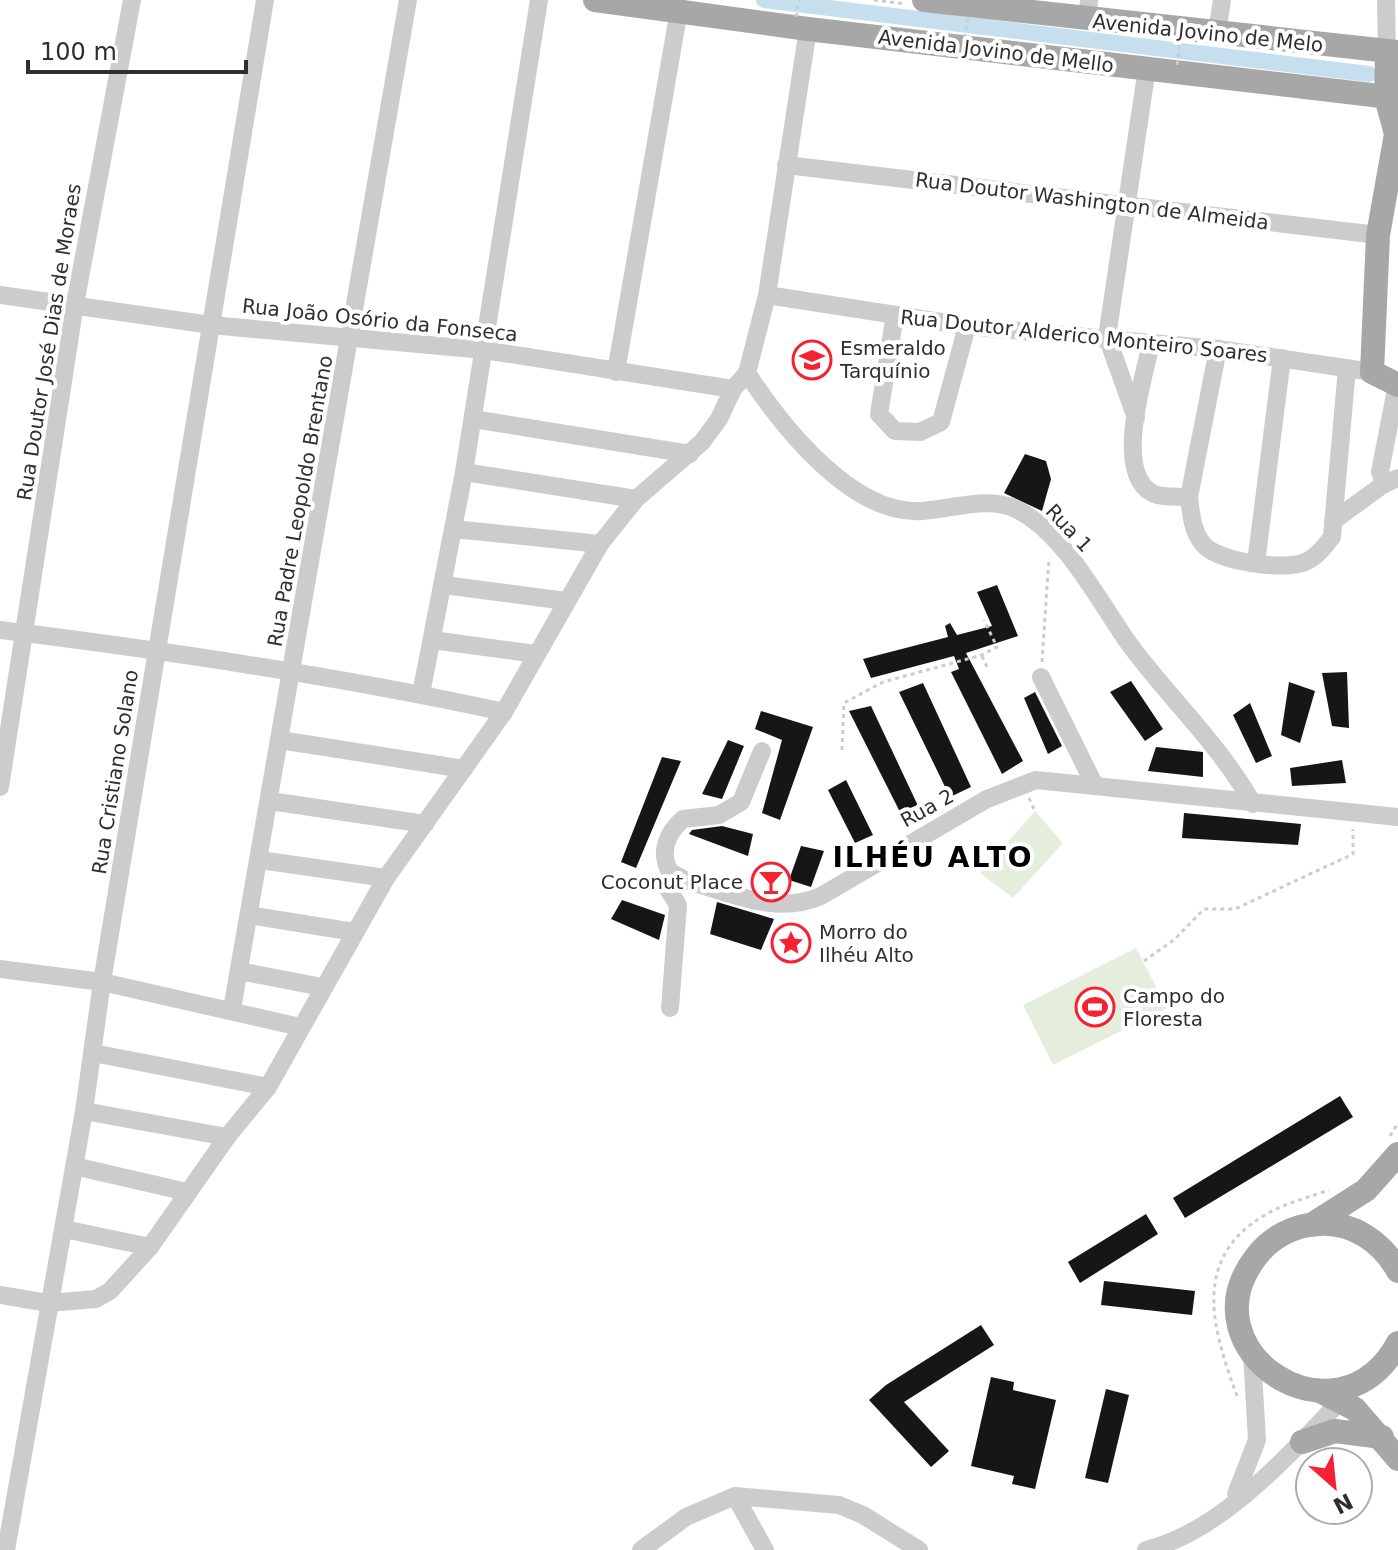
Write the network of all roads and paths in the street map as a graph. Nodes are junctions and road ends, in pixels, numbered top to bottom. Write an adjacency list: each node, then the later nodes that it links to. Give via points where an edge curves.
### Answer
1 (132, 0): 27 (street, Rua Doutor José Dias de Moraes)
2 (265, 0): 29 (street, Rua Cristiano Solano)
3 (408, 0): 31 (street, Rua Padre Leopoldo Brentano)
4 (539, 0): 35 (street)
5 (595, 0): 11 (main road, Avenida Jovino de Mello)
6 (799, 0): 13 (path, bridge)
7 (924, 0): 10 (main road, Avenida Jovino de Melo)
8 (1222, 0): 14 (street)
9 (1386, 0): 17 (street)
10 (958, 7): 12 (main road, Avenida Jovino de Melo); 15 (path, bridge)
11 (679, 10): 13 (main road, Avenida Jovino de Mello); 38 (street)
12 (1088, 10): 14 (main road, Avenida Jovino de Melo)
13 (802, 23): 19 (main road, Avenida Jovino de Mello); 22 (street)
14 (1217, 32): 17 (main road, Avenida Jovino de Melo)
15 (965, 38)
16 (1180, 42): 18 (path, bridge)
17 (1392, 52): 20 (main road)
18 (1177, 65)
19 (1147, 68): 20 (main road, Avenida Jovino de Mello); 23 (street)
20 (1392, 98): 21 (main road)
21 (1397, 133): 24 (main road)
22 (786, 165): 23 (street, Rua Doutor Washington de Almeida); 26 (street)
23 (1127, 206): 24 (street, Rua Doutor Washington de Almeida); 32 (street)
24 (1388, 238): 39 (main road)
25 (0, 295): 27 (street, Rua João Osório da Fonseca)
26 (767, 295): 28 (street, Rua Doutor Alderico Monteiro Soares); 40 (street)
27 (75, 304): 29 (street, Rua João Osório da Fonseca); 59 (street, Rua Doutor José Dias de Moraes)
28 (895, 315): 30 (street, Rua Doutor Alderico Monteiro Soares); 30 (street, via 879,406 881,420 895,431 920,432 937,425 946,413)
29 (211, 325): 31 (street, Rua João Osório da Fonseca); 61 (street, Rua Cristiano Solano)
30 (967, 326): 32 (street, Rua Doutor Alderico Monteiro Soares)
31 (351, 337): 35 (street, Rua João Osório da Fonseca); 66 (street, Rua Padre Leopoldo Brentano)
32 (1107, 337): 33 (street, Rua Doutor Alderico Monteiro Soares); 43 (street)
33 (1151, 343): 34 (street, Rua Doutor Alderico Monteiro Soares); 43 (street)
34 (1218, 349): 36 (street, Rua Doutor Alderico Monteiro Soares); 48 (street)
35 (484, 350): 38 (street, Rua João Osório da Fonseca); 44 (street)
36 (1282, 358): 37 (street, Rua Doutor Alderico Monteiro Soares); 54 (street)
37 (1347, 368): 39 (street, Rua Doutor Alderico Monteiro Soares); 50 (street)
38 (616, 372): 42 (street, Rua João Osório da Fonseca)
39 (1372, 372): 41 (main road, Rua Doutor Alderico Monteiro Soares)
40 (747, 373): 42 (street); 52 (street, Rua 1, via 771,410 817,460 865,495 903,511 1006,505 1029,516)
41 (1397, 384): 47 (street, via 1380,472)
42 (733, 389): 45 (street, via 719,419)
43 (1136, 418): 48 (street, via 1137,480 1155,495)
44 (473, 419): 45 (street); 46 (street)
45 (690, 454): 49 (street)
46 (464, 472): 49 (street); 51 (street)
47 (1391, 481): 50 (street)
48 (1189, 497): 54 (street, via 1197,535 1210,551)
49 (636, 499): 53 (street)
50 (1333, 521): 54 (street, via 1332,537 1312,559 1287,566)
51 (454, 529): 53 (street); 55 (street)
52 (1051, 538): 68 (path); 78 (street, Rua 1, via 1155,677 1237,775)
53 (600, 544): 56 (street)
54 (1256, 563)
55 (444, 585): 56 (street); 60 (street)
56 (566, 601): 62 (street)
57 (984, 620): 63 (path, via 997,647)
58 (0, 630): 59 (street)
59 (25, 633): 61 (street); 76 (street, Rua Doutor José Dias de Moraes)
60 (432, 640): 62 (street); 69 (street)
61 (157, 650): 66 (street); 90 (street, Rua Cristiano Solano)
62 (536, 654): 70 (street)
63 (982, 655): 64 (path); 65 (path)
64 (987, 667)
65 (927, 670): 67 (path); 72 (path, via 844,703)
66 (293, 673): 69 (street); 71 (street, Rua Padre Leopoldo Brentano)
67 (932, 677)
68 (1041, 677): 75 (street)
69 (421, 694): 70 (street)
70 (504, 712): 74 (street)
71 (280, 740): 74 (street); 77 (street, Rua Padre Leopoldo Brentano)
72 (842, 750)
73 (762, 751): 83 (street, via 741,802 731,811 694,816 674,827 664,852)
74 (464, 769): 81 (street)
75 (1094, 784): 78 (street, Rua 2); 83 (street, Rua 2, via 1048,779 1001,791 802,904 781,907)
76 (0, 787)
77 (270, 801): 81 (street); 82 (street, Rua Padre Leopoldo Brentano)
78 (1253, 804): 79 (street, Rua 2)
79 (1352, 814): 80 (street, Rua 2); 87 (path, via 1353,854 1235,909 1204,909)
80 (1398, 817)
81 (425, 824): 84 (street)
82 (260, 860): 84 (street); 85 (street, Rua Padre Leopoldo Brentano)
83 (670, 872): 92 (street, via 668,889 678,905)
84 (386, 878): 86 (street)
85 (249, 915): 86 (street); 89 (street, Rua Padre Leopoldo Brentano)
86 (354, 932): 91 (street)
87 (1144, 961)
88 (0, 969): 90 (street)
89 (239, 971): 91 (street); 93 (street, Rua Padre Leopoldo Brentano)
90 (102, 982): 93 (street); 95 (street, Rua Cristiano Solano)
91 (322, 987): 94 (street)
92 (670, 1008)
93 (232, 1009): 94 (street)
94 (300, 1027): 96 (street)
95 (93, 1053): 96 (street); 97 (street, Rua Cristiano Solano)
96 (268, 1087): 99 (street)
97 (84, 1111): 99 (street); 101 (street, Rua Cristiano Solano)
98 (1398, 1123): 100 (path)
99 (227, 1137): 103 (street)
100 (1392, 1147): 104 (main road, via 1366,1190)
101 (74, 1166): 103 (street); 105 (street, Rua Cristiano Solano)
102 (1340, 1186): 112 (path, via 1264,1215 1247,1228 1221,1264 1212,1312)
103 (187, 1192): 106 (street)
104 (1311, 1225): 107 (main road, via 1358,1231 1382,1249); 111 (main road, via 1270,1242 1247,1270 1238,1309)
105 (64, 1229): 106 (street); 109 (street, Rua Cristiano Solano)
106 (150, 1247): 109 (street, via 110,1291 83,1302)
107 (1398, 1271)
108 (0, 1295): 109 (street)
109 (48, 1303): 116 (street, Rua Cristiano Solano)
110 (1398, 1343): 113 (main road)
111 (1252, 1354): 113 (main road, via 1285,1383); 118 (street, via 1257,1440)
112 (1239, 1401)
113 (1341, 1408): 114 (main road, via 1326,1433); 115 (main road, via 1382,1437)
114 (1302, 1442): 118 (street)
115 (1398, 1459)
116 (8, 1496): 119 (street, Rua Cristiano Solano)
117 (735, 1496): 120 (street, via 686,1517); 121 (street); 122 (street, via 839,1505)
118 (1230, 1504): 123 (street, via 1186,1536)
119 (6, 1550)
120 (641, 1550)
121 (765, 1550)
122 (919, 1550)
123 (1146, 1550)

